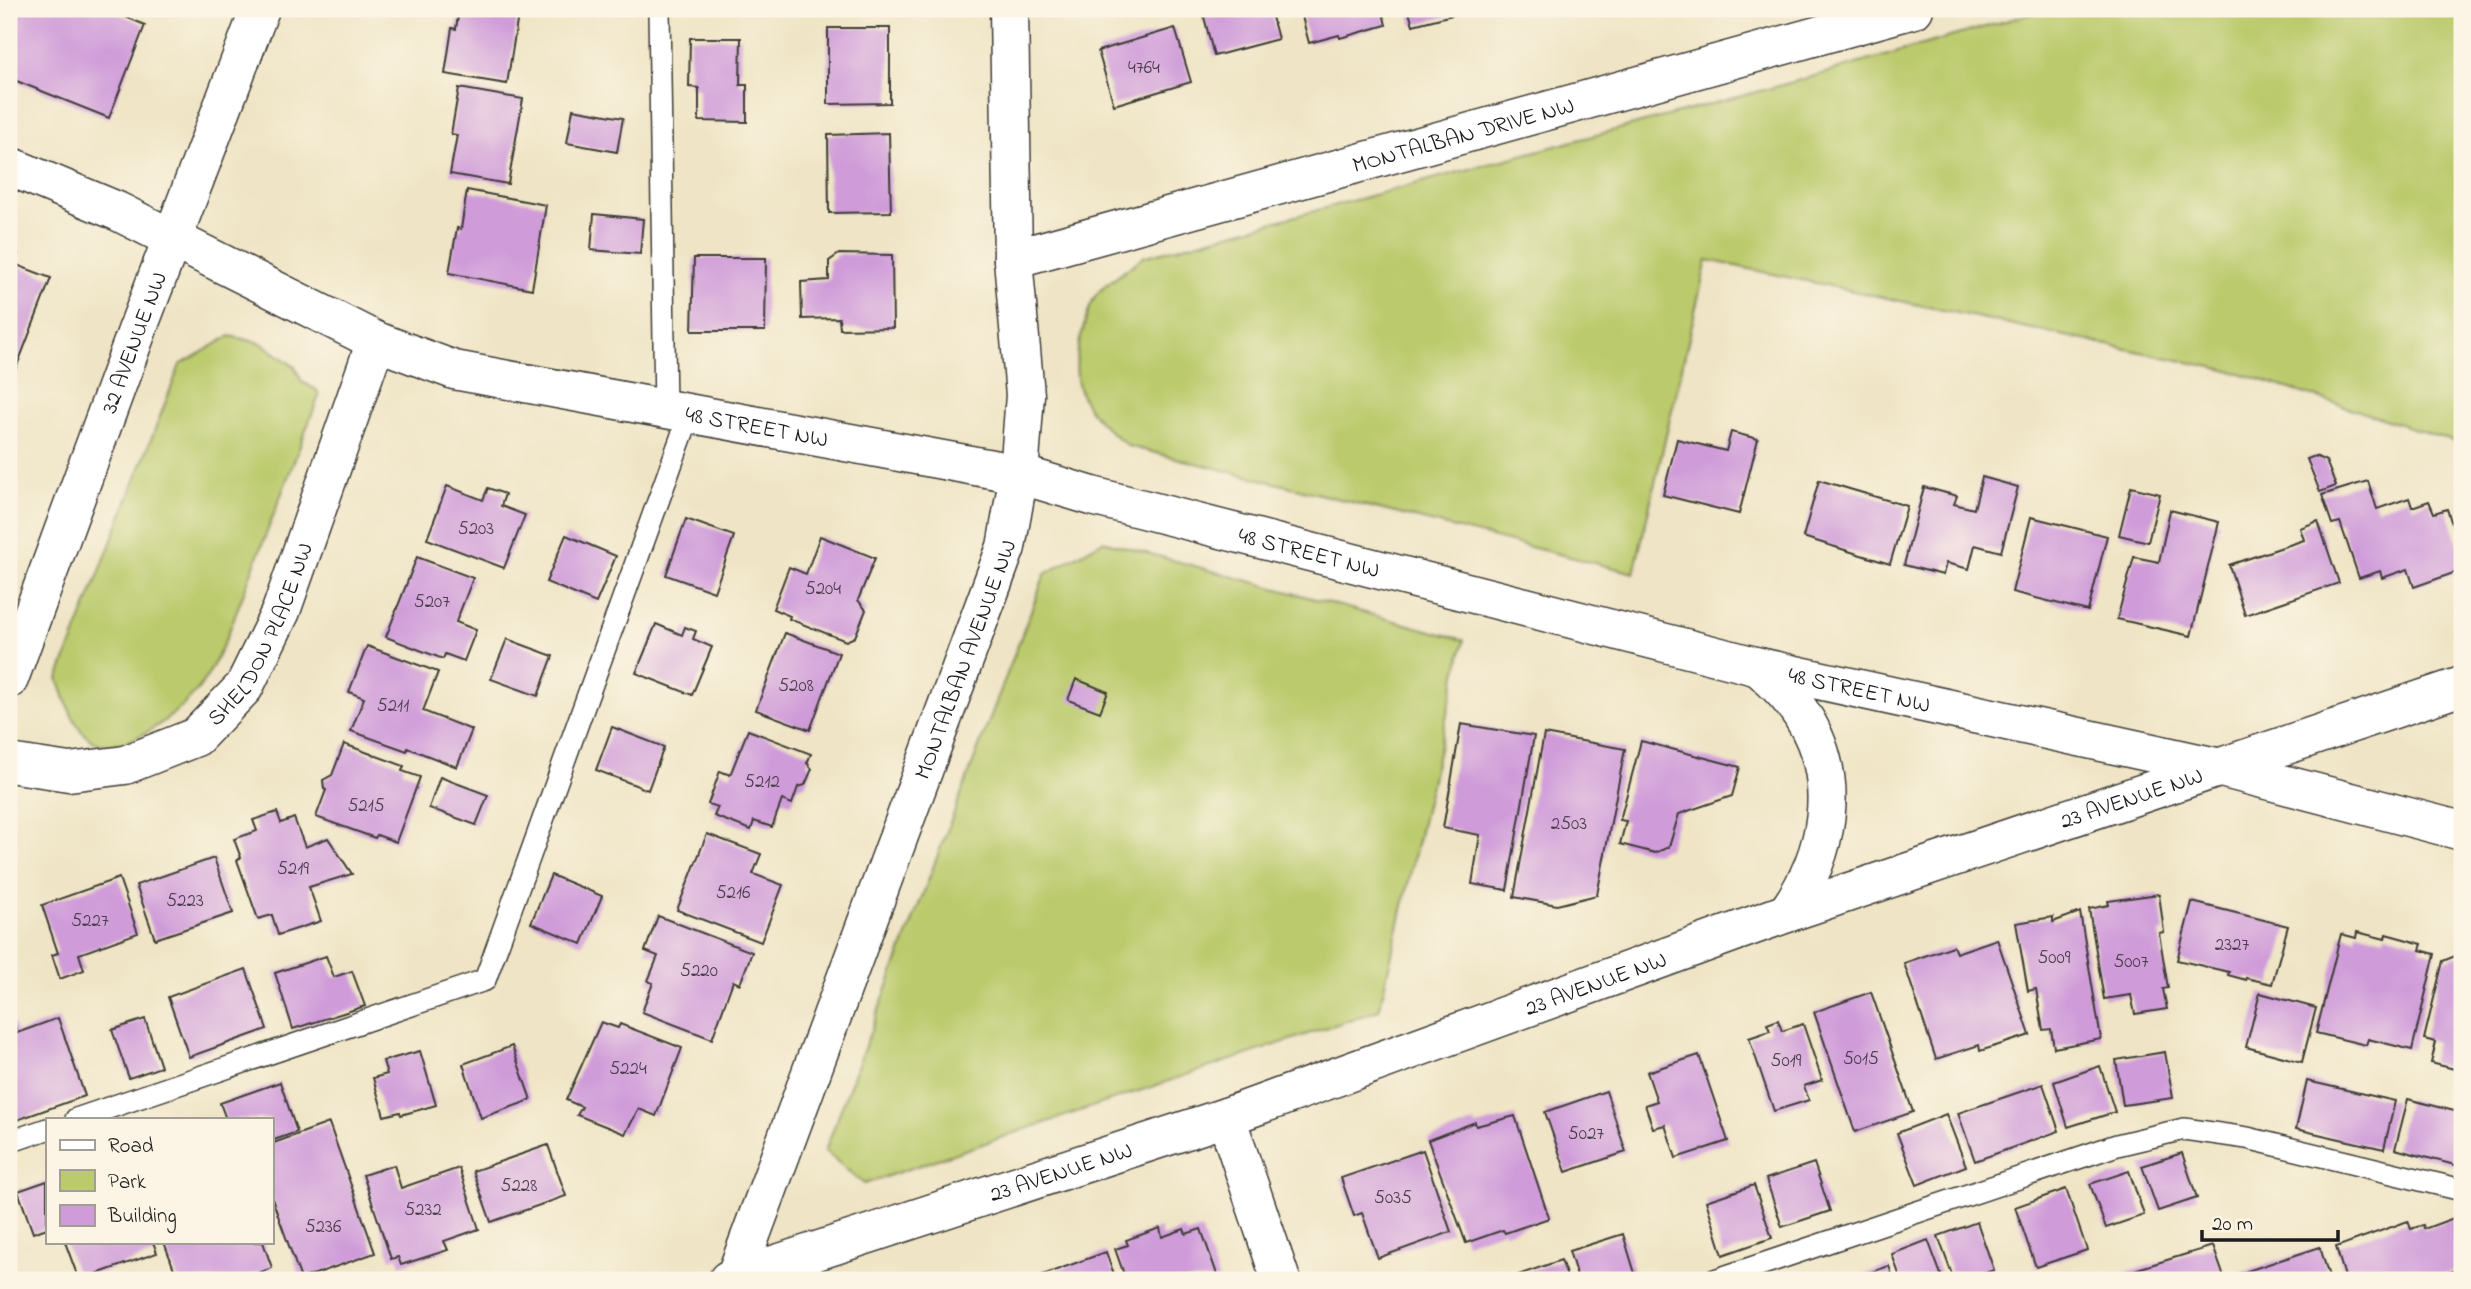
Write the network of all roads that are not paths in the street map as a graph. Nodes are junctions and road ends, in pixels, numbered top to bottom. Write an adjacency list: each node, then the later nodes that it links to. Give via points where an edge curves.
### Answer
1 (260, 9): 6 (street, 32 AVENUE NW)
2 (659, 9): 9 (lane)
3 (1009, 9): 7 (street, MONTALBAN AVENUE NW)
4 (1914, 9): 7 (street, MONTALBAN DRIVE NW)
5 (9, 166): 6 (street, 48 STREET NW)
6 (173, 238): 8 (street, 48 STREET NW); 12 (street, 32 AVENUE NW)
7 (1013, 258): 10 (street, MONTALBAN AVENUE NW, via 1025,395)
8 (376, 341): 9 (street, 48 STREET NW, via 454,370); 14 (street, SHELDON PLACE NW, via 281,611 244,687 196,737 125,765 69,772)
9 (677, 411): 10 (street, 48 STREET NW); 19 (lane, via 485,980)
10 (1019, 474): 11 (street, 48 STREET NW); 23 (street, MONTALBAN AVENUE NW, via 1006,547)
11 (1759, 667): 15 (street, 48 STREET NW); 17 (street, via 1803,716 1825,778 1823,838 1815,865)
12 (9, 679)
13 (2462, 687): 15 (street, 23 AVENUE NW)
14 (9, 763)
15 (2221, 768): 16 (street, 48 STREET NW); 17 (street, 23 AVENUE NW)
16 (2462, 831)
17 (1787, 913): 18 (street, 23 AVENUE NW)
18 (1226, 1117): 23 (street, 23 AVENUE NW); 24 (street)
19 (79, 1118)
20 (46, 1129): 21 (lane)
21 (9, 1142)
22 (2462, 1190): 25 (lane, via 2247,1138 2184,1129 2117,1145)
23 (731, 1279)
24 (1281, 1280)
25 (1715, 1280)

